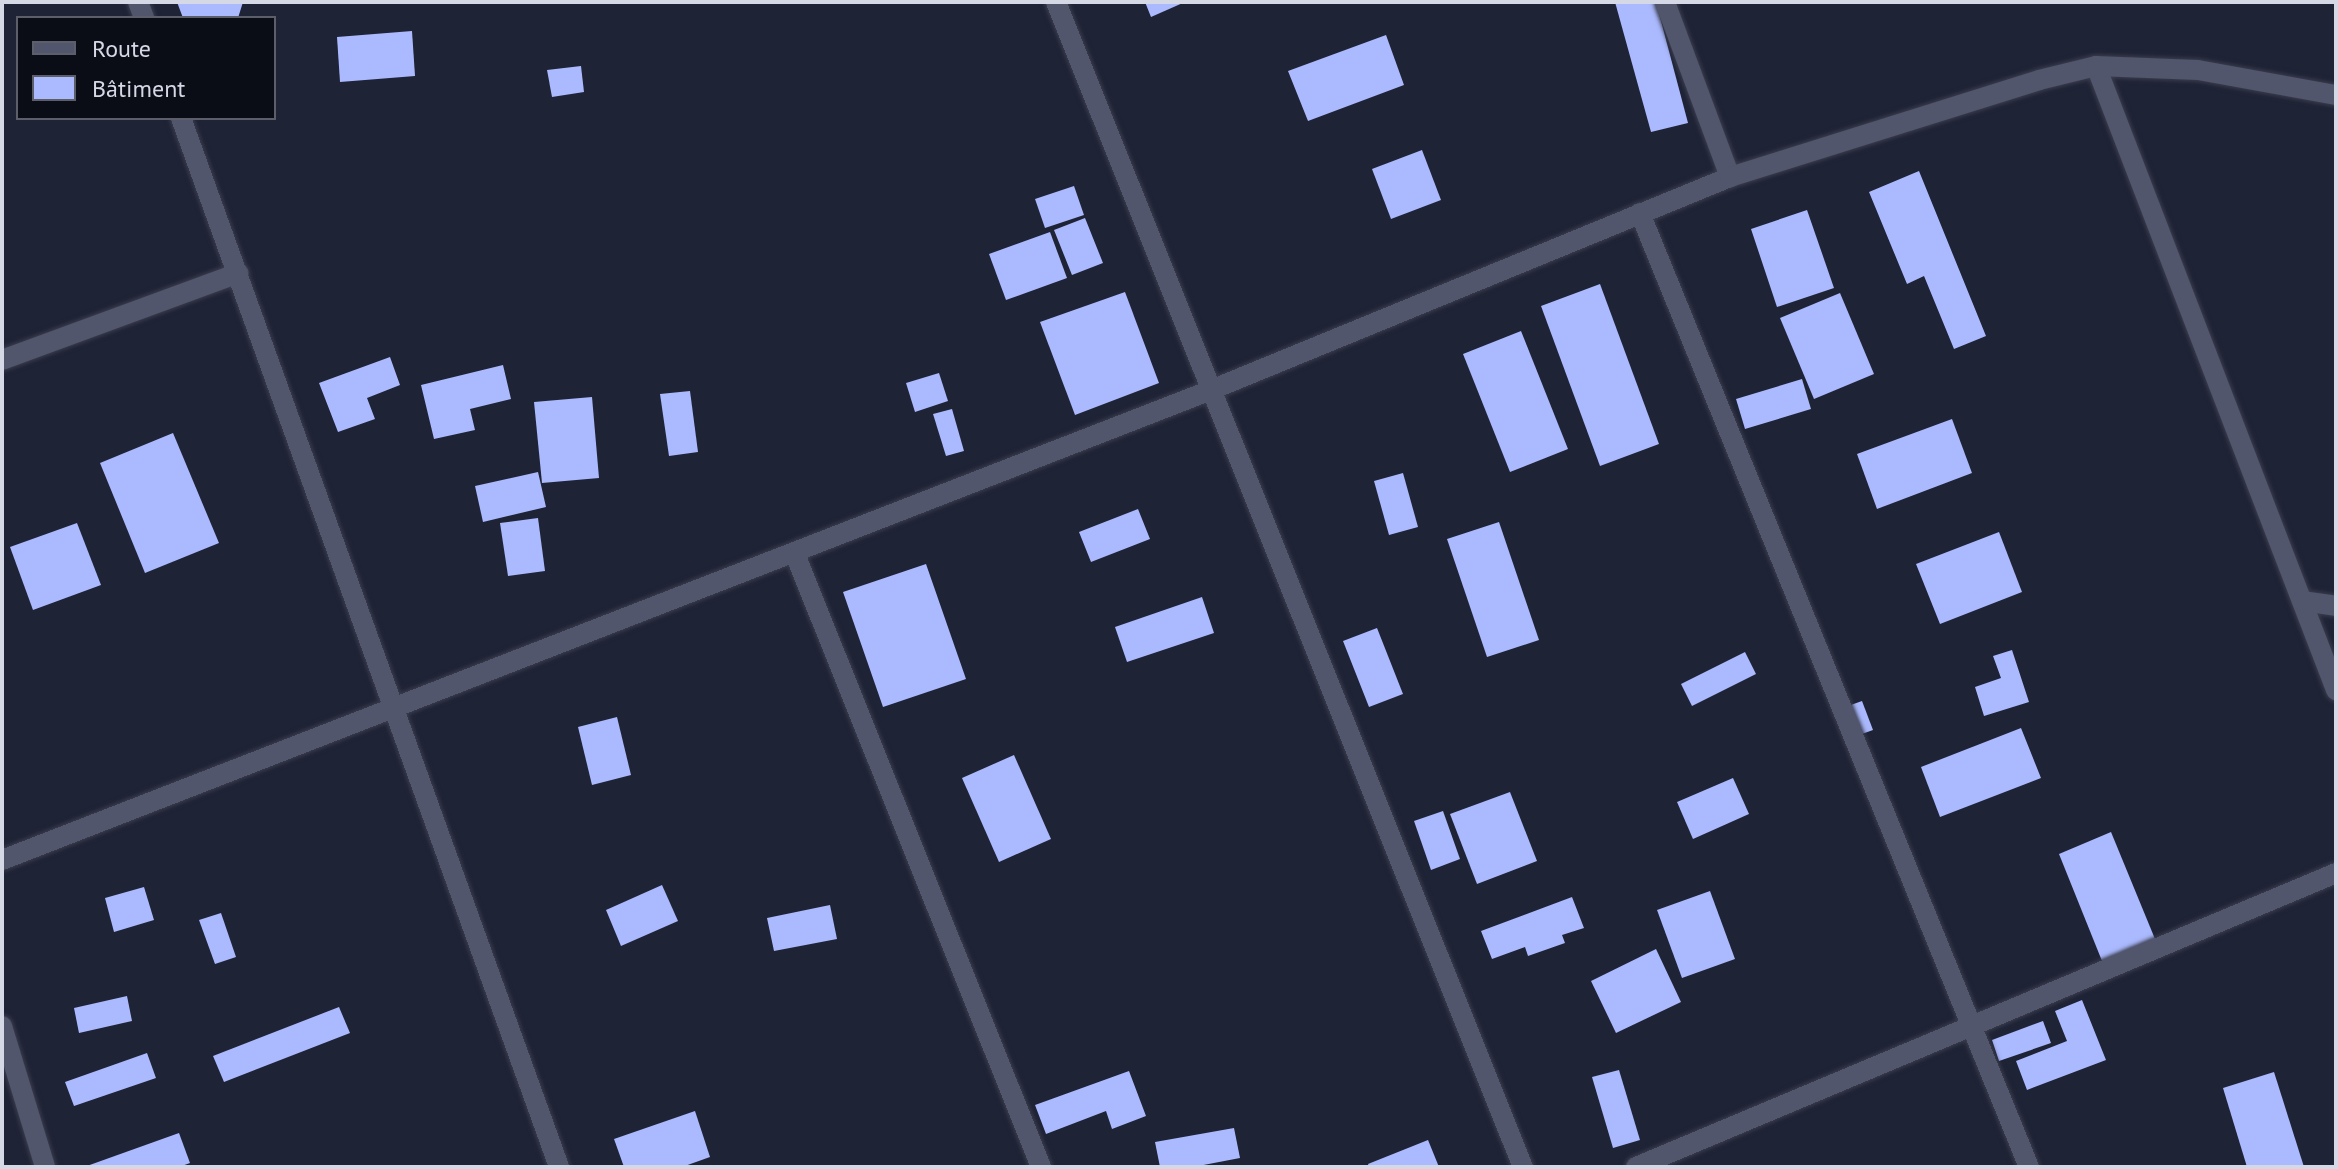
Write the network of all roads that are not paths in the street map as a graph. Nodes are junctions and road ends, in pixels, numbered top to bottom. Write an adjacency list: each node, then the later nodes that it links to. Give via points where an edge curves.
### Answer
1 (1056, 2): 10 (street)
2 (1665, 2): 6 (street)
3 (2096, 66): 4 (street, via 2198,70); 6 (street); 12 (street)
4 (2336, 95)
5 (182, 120): 8 (street)
6 (1730, 177): 7 (street)
7 (1640, 213): 10 (street); 19 (street)
8 (239, 273): 9 (street); 15 (street)
9 (2, 360)
10 (1211, 390): 11 (street); 23 (street)
11 (795, 554): 15 (street); 22 (street)
12 (2302, 601): 13 (street); 14 (street)
13 (2336, 606)
14 (2336, 690)
15 (394, 705): 16 (street); 21 (street)
16 (2, 860)
17 (2336, 873): 19 (street)
18 (2, 1026): 20 (street)
19 (1969, 1027): 24 (street); 25 (street)
20 (45, 1167)
21 (559, 1167)
22 (1041, 1167)
23 (1523, 1167)
24 (1636, 1167)
25 (2029, 1167)

